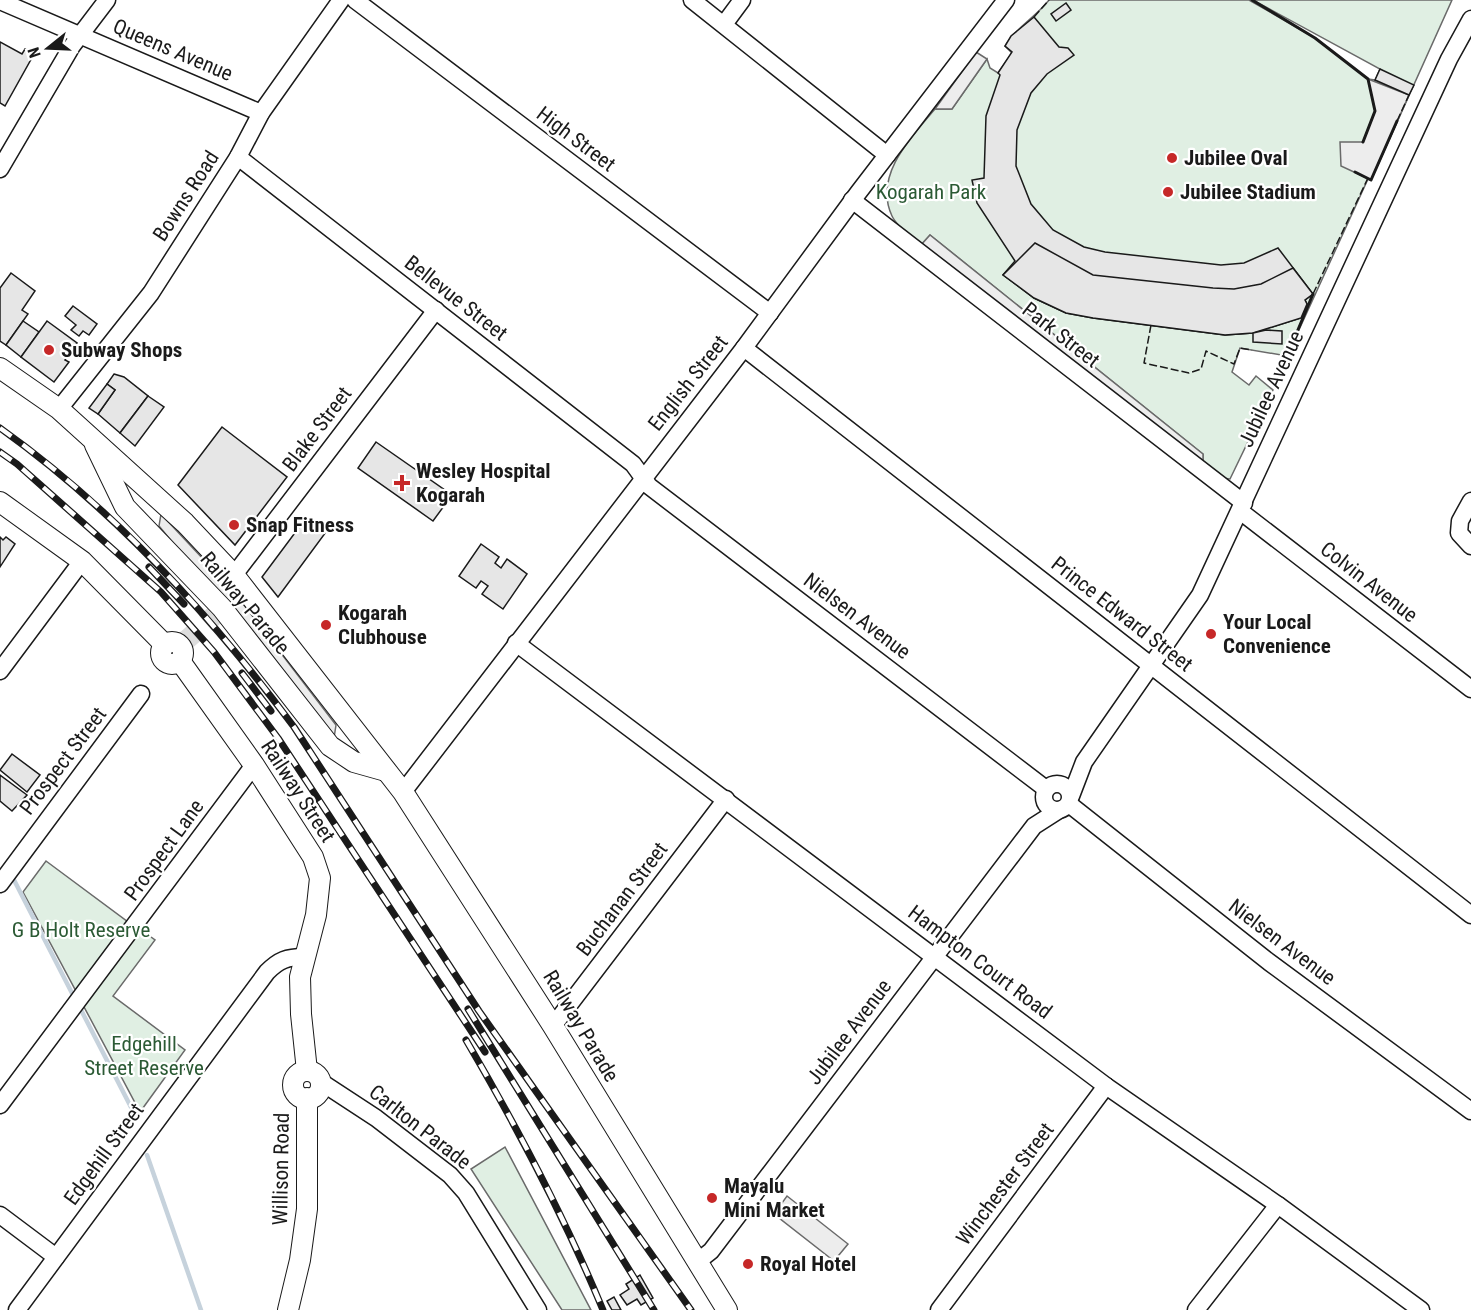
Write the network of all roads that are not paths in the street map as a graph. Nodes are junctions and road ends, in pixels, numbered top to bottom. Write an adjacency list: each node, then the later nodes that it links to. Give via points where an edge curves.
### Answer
1 (107, 0): 10 (street)
2 (341, 0): 11 (street, Bowns Road)
3 (355, 0): 17 (street, High Street)
4 (692, 0): 9 (street)
5 (742, 0): 9 (street)
6 (1006, 0): 12 (street, English Street)
7 (0, 1): 10 (street, Queens Avenue)
8 (1471, 19): 26 (street, Jubilee Avenue)
9 (725, 23): 12 (street)
10 (81, 36): 11 (street, Queens Avenue); 14 (street)
11 (261, 113): 13 (street, Bowns Road)
12 (886, 155): 15 (street, English Street)
13 (238, 157): 16 (street, Bellevue Street); 20 (street, Bowns Road, via 151,293)
14 (0, 169)
15 (852, 200): 17 (street, English Street); 26 (street, Park Street)
16 (436, 310): 22 (street, Bellevue Street, via 633,464); 30 (street, Blake Street)
17 (770, 313): 18 (street, English Street)
18 (744, 348): 22 (street, English Street); 32 (street, Prince Edward Street)
19 (0, 368): 20 (main road, Railway Parade)
20 (59, 409): 21 (main road, Railway Parade)
21 (92, 439): 23 (main road, Railway Parade); 27 (main road, Railway Parade, via 120,499)
22 (642, 478): 31 (street, English Street); 39 (street, Nielsen Avenue)
23 (139, 480): 27 (main road, via 126,495); 30 (main road, Railway Parade)
24 (1471, 501): 28 (street, via 1460,521 1459,533)
25 (0, 502): 29 (main road, Railway Street)
26 (1242, 507): 32 (street, Jubilee Avenue, via 1200,595); 34 (street, Colvin Avenue)
27 (134, 516): 38 (main road, Railway Parade, via 330,746 354,762)
28 (1471, 546)
29 (82, 561): 33 (street); 37 (main road, Railway Street, via 177,649)
30 (234, 575): 38 (main road, Railway Parade)
31 (516, 643): 40 (street, English Street); 41 (street, Hampton Court Road)
32 (1152, 665): 36 (street, Jubilee Avenue); 45 (street, Prince Edward Street)
33 (0, 671)
34 (1471, 688)
35 (141, 694): 44 (street, Prospect Street)
36 (1084, 762): 39 (street, Jubilee Avenue, via 1073,767); 42 (street, Jubilee Avenue)
37 (254, 765): 47 (main road, Railway Street, via 313,857 320,878 316,915); 51 (street, Prospect Lane)
38 (386, 771): 40 (main road, Railway Parade)
39 (1049, 791): 42 (street, via 1065,786); 42 (street, via 1051,809); 43 (street, Jubilee Avenue)
40 (403, 792): 48 (main road, Railway Parade)
41 (726, 799): 46 (street, Hampton Court Road); 48 (street, Buchanan Street)
42 (1066, 803): 43 (street, Jubilee Avenue); 52 (street, Nielsen Avenue, via 1269,962)
43 (1034, 826): 46 (street, Jubilee Avenue)
44 (0, 884)
45 (1471, 915)
46 (935, 956): 50 (street, Hampton Court Road); 56 (street, Jubilee Avenue, via 711,1251)
47 (304, 957): 49 (main road, Railway Street, via 301,1005); 55 (street, Edgehill Street, via 278,961 267,972)
48 (554, 1026): 56 (main road, Railway Parade)
49 (314, 1076): 58 (main road, Willison Road, via 318,1094 307,1098 307,1209); 59 (street, Carlton Parade, via 450,1175 466,1193)
50 (1106, 1086): 53 (street, Hampton Court Road); 61 (street, Winchester Street)
51 (0, 1105)
52 (1471, 1111)
53 (1278, 1205): 62 (street); 63 (street, Hampton Court Road)
54 (0, 1215): 55 (street)
55 (56, 1257): 57 (street, Edgehill Street)
56 (697, 1262): 60 (main road, Railway Parade)
57 (17, 1310)
58 (288, 1310)
59 (538, 1310)
60 (727, 1310)
61 (939, 1310)
62 (1196, 1310)
63 (1421, 1310)

